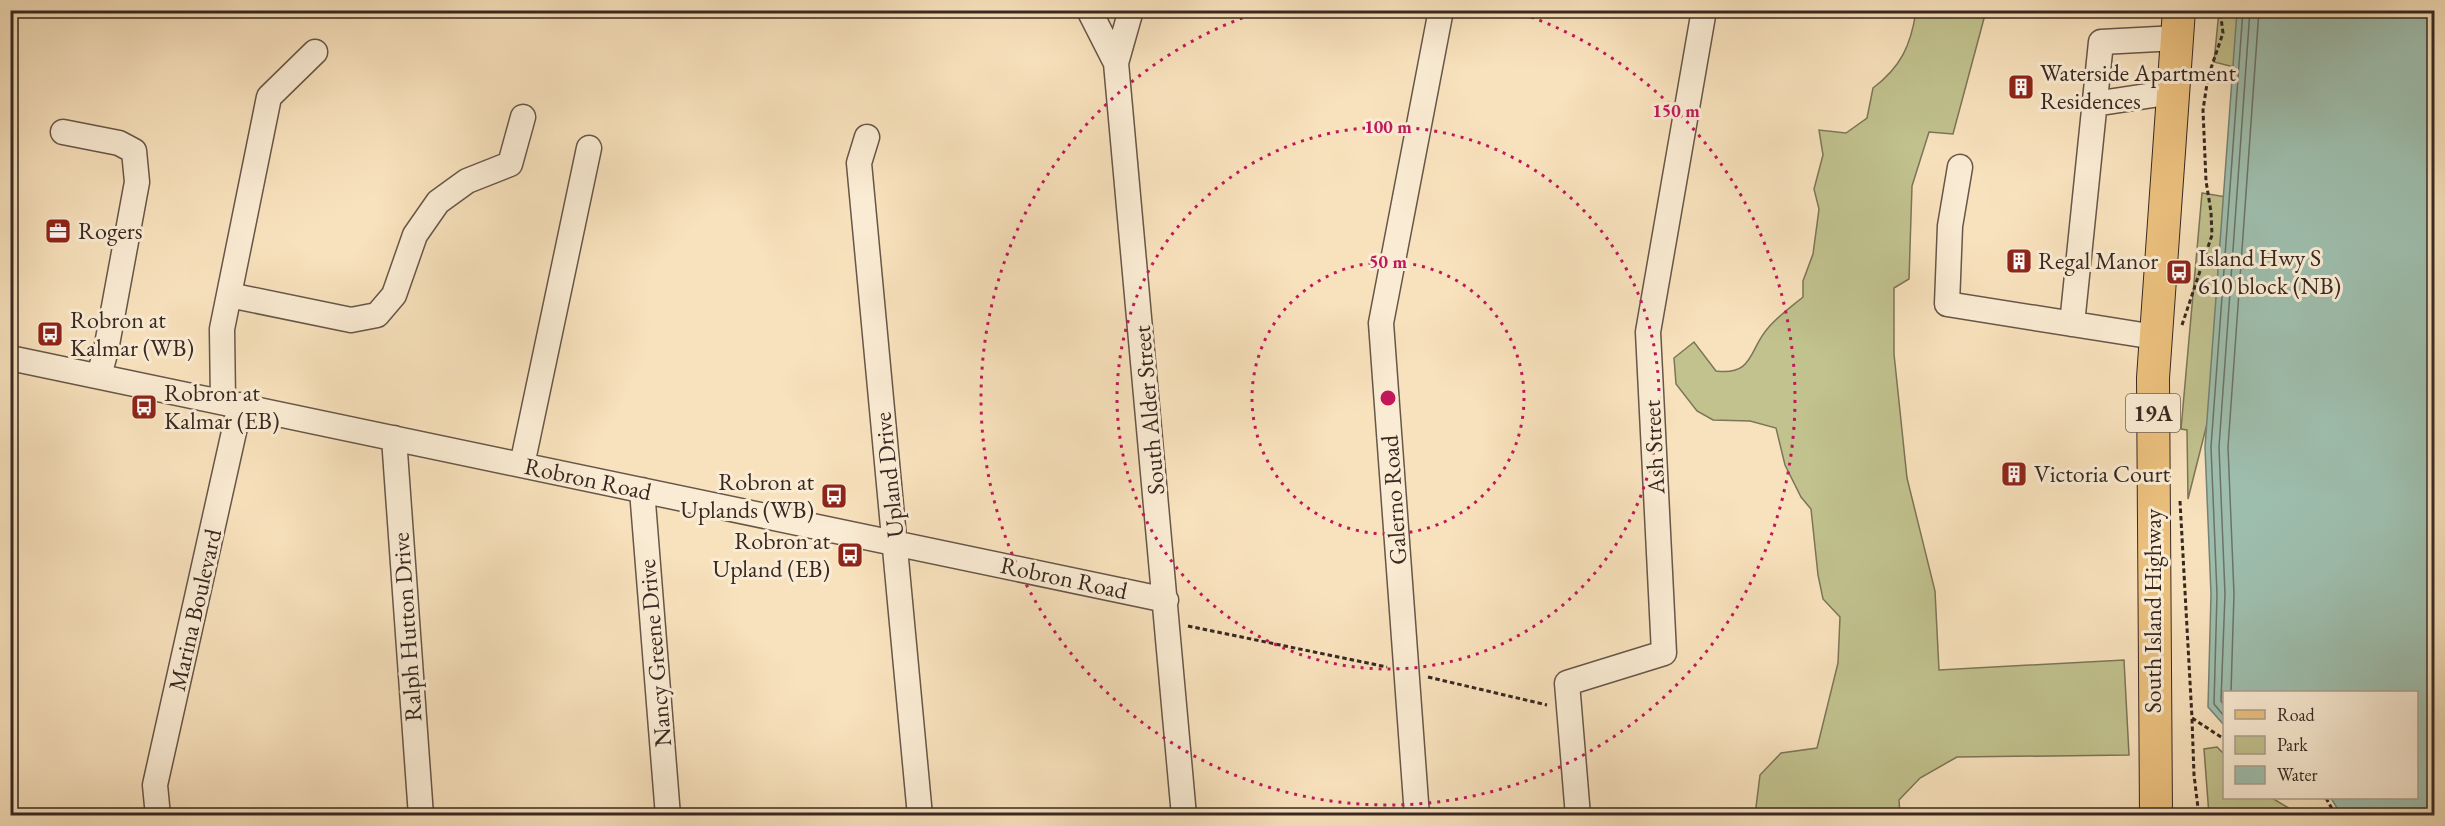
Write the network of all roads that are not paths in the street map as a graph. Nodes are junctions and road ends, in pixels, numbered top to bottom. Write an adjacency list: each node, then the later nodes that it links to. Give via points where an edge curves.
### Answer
1 (1089, 10): 7 (street, South Alder Street)
2 (1131, 10): 7 (street)
3 (1441, 10): 31 (street, Galerno Road, via 1381,323)
4 (1704, 10): 32 (street, Ash Street, via 1648,332 1664,653 1567,682)
5 (2178, 24): 8 (main road, South Island Highway / 19A); 9 (street, via 2101,42)
6 (315, 52): 15 (street, Marina Boulevard, via 269,97)
7 (1116, 63): 25 (street, South Alder Street)
8 (2173, 92): 9 (street); 17 (main road, South Island Highway / 19A)
9 (2094, 104): 16 (street)
10 (523, 117): 15 (street, via 510,164 467,181 438,202 415,235 394,295 377,315 351,320)
11 (63, 132): 19 (street, via 119,143 134,151 137,165 137,182)
12 (867, 137): 24 (street, Upland Drive, via 859,163)
13 (589, 148): 22 (street)
14 (1960, 167): 16 (street, via 1950,226 1947,304)
15 (229, 295): 20 (street, Marina Boulevard, via 222,329)
16 (2072, 324): 17 (street)
17 (2168, 336): 33 (main road, South Island Highway / 19A, via 2152,389)
18 (10, 358): 19 (street, Robron Road)
19 (99, 376): 20 (street, Robron Road)
20 (231, 404): 21 (street, Robron Road); 26 (street, Marina Boulevard, via 155,785)
21 (394, 438): 22 (street, Robron Road); 27 (street, Ralph Hutton Drive)
22 (522, 465): 23 (street, Robron Road)
23 (642, 489): 24 (street, Robron Road); 28 (street, Nancy Greene Drive)
24 (896, 543): 25 (street, Robron Road); 29 (street, Upland Drive)
25 (1167, 611): 30 (street, South Alder Street)
26 (158, 816)
27 (421, 816)
28 (668, 816)
29 (920, 816)
30 (1184, 816)
31 (1417, 816)
32 (1578, 816)
33 (2156, 816)

